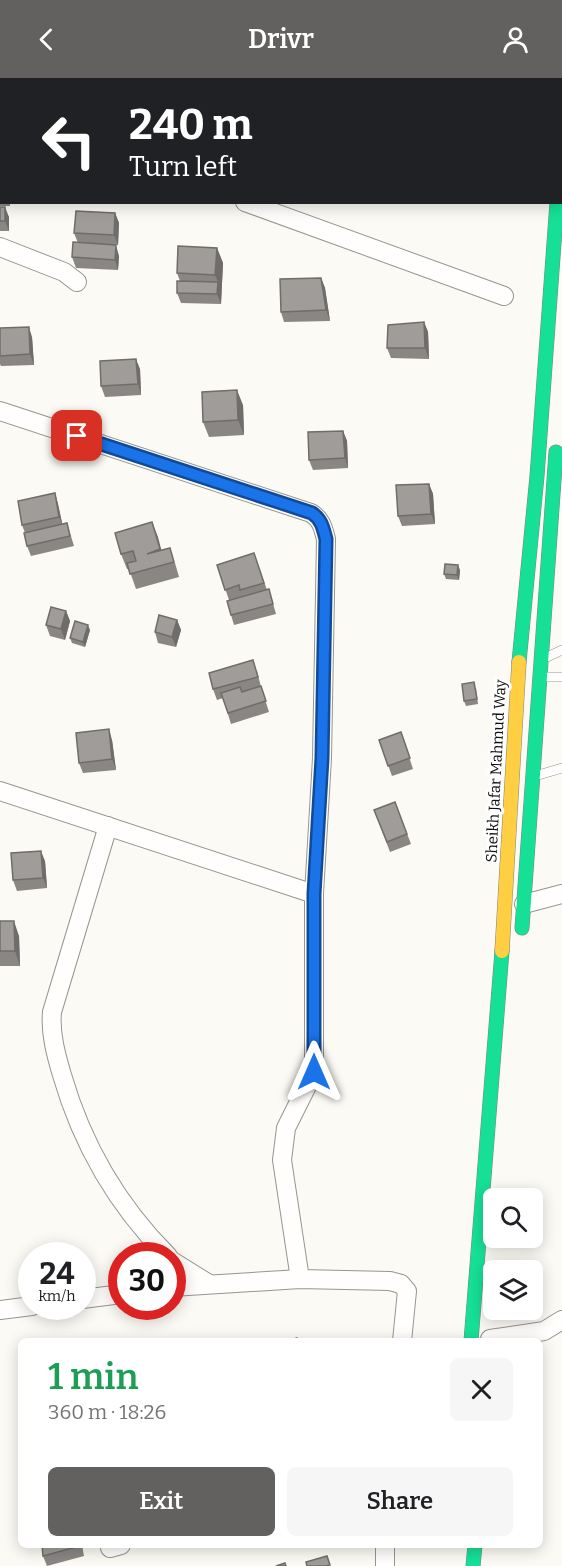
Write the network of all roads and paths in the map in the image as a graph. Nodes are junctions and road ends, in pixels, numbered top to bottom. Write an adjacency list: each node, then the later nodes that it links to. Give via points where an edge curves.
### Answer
1 (251, 204): 5 (street)
2 (556, 204): 12 (main road, Sheikh Jafar Mahmud Way, via 537,476)
3 (0, 247): 4 (street, via 64,272)
4 (77, 282)
5 (504, 296)
6 (0, 411): 19 (street, via 261,495 319,518 326,539 322,758)
7 (557, 438): 8 (main road)
8 (558, 495): 9 (main road)
9 (557, 536): 11 (main road)
10 (562, 650): 11 (lane)
11 (543, 659): 12 (lane); 14 (main road)
12 (519, 660): 31 (main road, Sheikh Jafar Mahmud Way)
13 (562, 676): 14 (lane)
14 (541, 677): 16 (main road)
15 (562, 768): 16 (lane)
16 (533, 777): 21 (main road)
17 (0, 791): 18 (street)
18 (108, 826): 19 (street); 23 (street, via 51,1024 70,1103 87,1143 135,1220)
19 (314, 894): 25 (street, via 314,1072 286,1128 282,1160)
20 (562, 894): 21 (street)
21 (525, 904): 22 (main road)
22 (521, 939)
23 (155, 1242)
24 (186, 1269): 26 (street)
25 (300, 1278): 26 (street); 32 (street, via 401,1284 407,1292)
26 (209, 1284): 27 (street)
27 (186, 1286)
28 (18, 1308): 29 (street)
29 (0, 1310)
30 (562, 1320): 31 (street, via 544,1331)
31 (485, 1337)
32 (402, 1338)
33 (386, 1548): 35 (street)
34 (475, 1548): 36 (main road)
35 (385, 1566)
36 (473, 1566)

